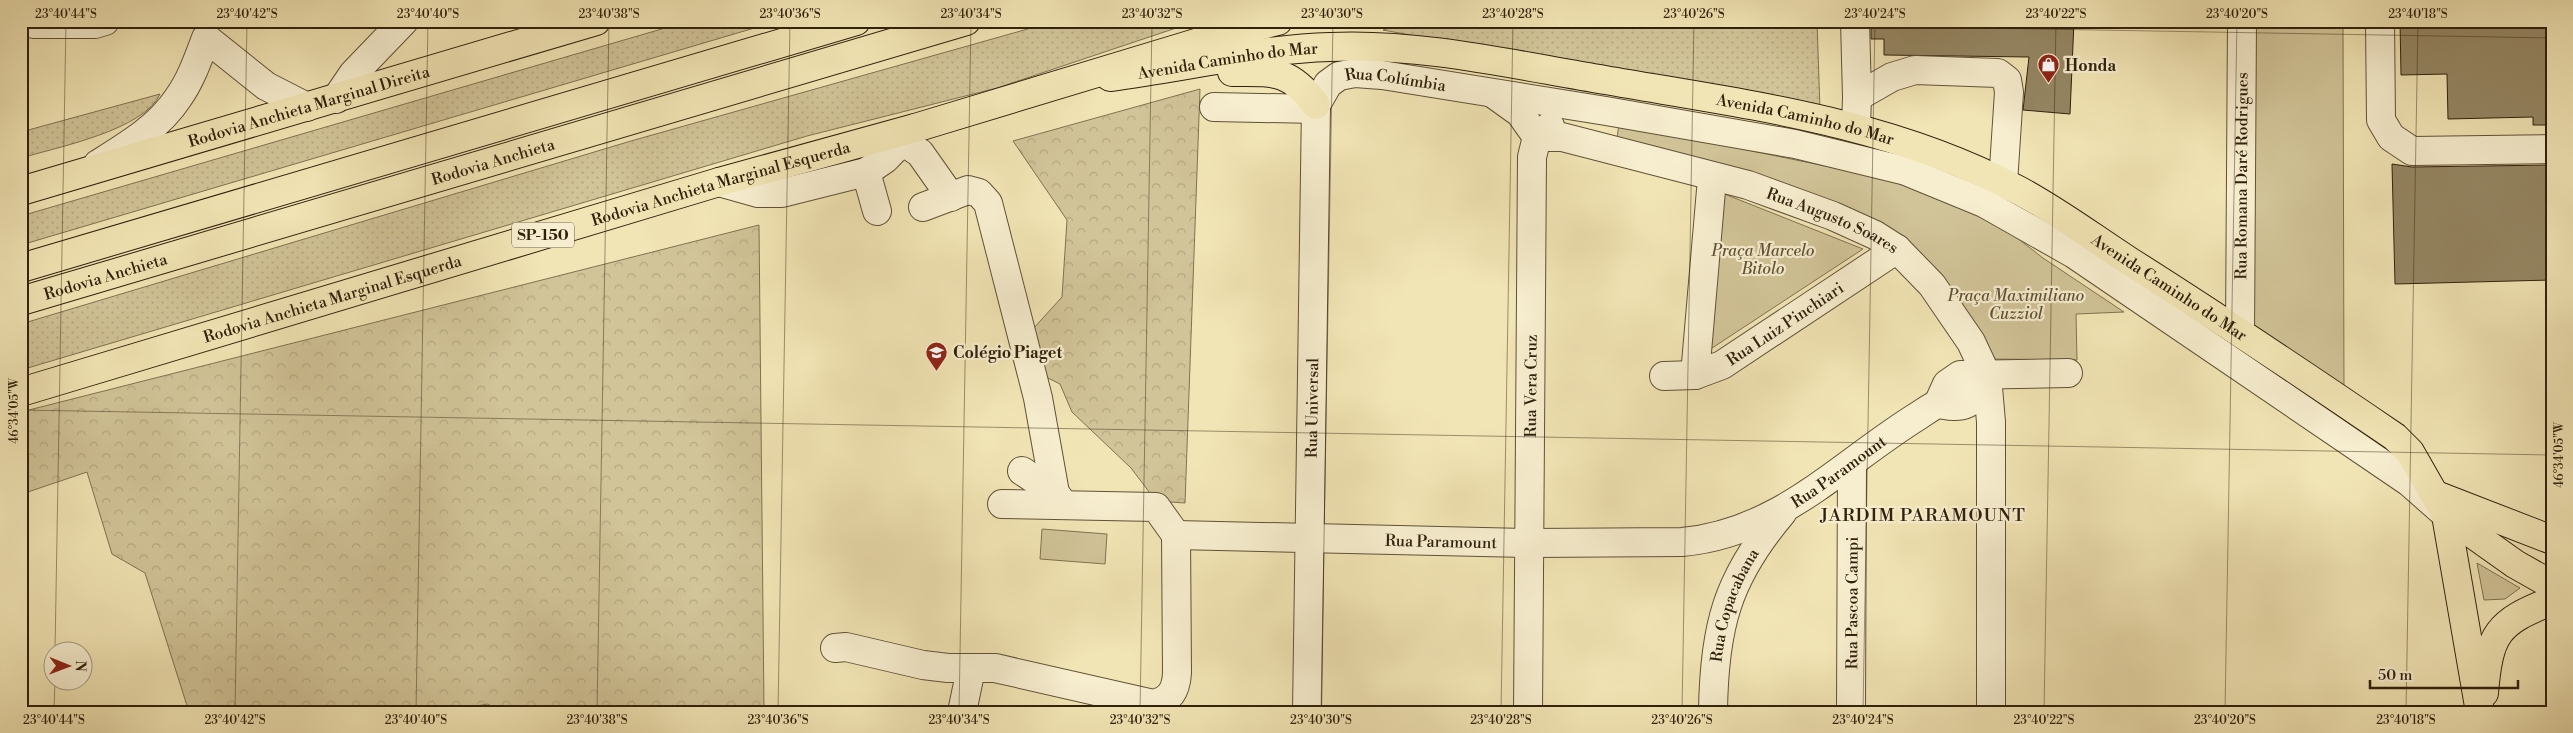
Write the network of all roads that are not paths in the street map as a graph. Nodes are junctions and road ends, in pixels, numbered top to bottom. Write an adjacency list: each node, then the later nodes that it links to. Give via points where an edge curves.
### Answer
1 (29, 21): 2 (street, via 34,24 95,24)
2 (105, 21)
3 (404, 21): 15 (street, via 353,74)
4 (596, 21): 15 (main road, Rodovia Anchieta Marginal Direita)
5 (856, 21): 34 (main road, Rodovia Anchieta)
6 (966, 21): 35 (main road, Rodovia Anchieta)
7 (1278, 21): 12 (main road, Rodovia Anchieta Marginal Esquerda / SP-150)
8 (1855, 21): 14 (street)
9 (2242, 21): 36 (street, Rua Romana Daré Rodrigues)
10 (2380, 21): 23 (street, via 2381,120 2391,137 2412,151)
11 (1150, 72): 12 (main road, Avenida Caminho do Mar); 18 (main road, via 1276,74 1302,86); 20 (main road, Avenida Caminho do Mar, via 1299,49 1352,46 1405,49 1518,65)
12 (1066, 83): 21 (main road, Rodovia Anchieta Marginal Esquerda / SP-150)
13 (1492, 93): 18 (street, Rua Colúmbia, via 1382,75 1355,74 1339,76 1328,84); 19 (street, Rua Colúmbia); 22 (street, Rua Colúmbia, via 1520,113)
14 (1857, 97): 20 (street); 27 (street, via 1892,77 1916,70 1998,73 2007,80 2009,92)
15 (336, 100): 16 (main road, Rodovia Anchieta Marginal Direita)
16 (307, 107): 25 (main road, Rodovia Anchieta Marginal Direita); 25 (street, via 266,86 206,38 195,68 178,99 142,136)
17 (1214, 107): 18 (street)
18 (1316, 107): 49 (street, Rua Universal)
19 (1606, 111): 22 (street, via 1559,121); 45 (street, Avenida Caminho do Mar, via 1795,144 1906,171 1959,191 2074,254)
20 (1856, 127): 27 (main road, Avenida Caminho do Mar, via 1911,143)
21 (908, 135): 24 (street); 26 (main road, Rodovia Anchieta Marginal Esquerda / SP-150); 30 (street)
22 (1537, 137): 33 (street, Rua Augusto Soares, via 1562,137 1748,185 1834,216); 52 (street, Rua Vera Cruz, via 1532,157)
23 (2552, 149)
24 (866, 172): 26 (street, via 782,193 758,193); 32 (street)
25 (83, 173): 29 (main road, Rodovia Anchieta Marginal Direita)
26 (719, 182): 41 (main road, Rodovia Anchieta Marginal Esquerda / SP-150)
27 (2003, 183): 36 (main road, Avenida Caminho do Mar)
28 (1711, 190): 38 (street)
29 (21, 191)
30 (950, 196): 31 (street); 44 (street, via 968,190 979,194 988,203)
31 (923, 206)
32 (877, 211)
33 (1897, 249): 38 (street, Rua Luiz Pinchiari, via 1729,361); 40 (street, Rua Augusto Soares, via 1932,285 1971,342)
34 (21, 268)
35 (21, 300)
36 (2240, 331): 45 (main road, Avenida Caminho do Mar, via 2395,437 2410,452)
37 (2068, 373): 40 (street)
38 (1695, 375): 39 (street, Rua Luiz Pinchiari)
39 (1664, 376)
40 (1987, 376): 42 (street, Rua Paramount, via 1977,396 1970,402 1959,406 1938,404); 65 (street, via 1991,422)
41 (21, 392)
42 (1852, 464): 47 (street, Rua Paramount); 64 (street, Rua Pascoa Campi)
43 (1022, 471): 44 (street)
44 (1060, 499): 46 (street); 48 (street, via 1156,508)
45 (2434, 500): 51 (main road, Avenida Caminho do Mar); 54 (main road, Avenida Caminho do Mar, via 2515,564); 55 (main road)
46 (1002, 504)
47 (1785, 510): 50 (street, Rua Paramount); 53 (street, Rua Copacabana)
48 (1176, 535): 49 (street, Rua Paramount); 59 (street, via 1177,682 1176,688 1163,701 1153,704 1141,702 995,668)
49 (1310, 538): 52 (street, Rua Paramount); 61 (street, Rua Universal)
50 (1705, 539): 52 (street, Rua Paramount); 53 (street, Rua Paramount, via 1729,543)
51 (2552, 540)
52 (1530, 543): 62 (street, Rua Vera Cruz)
53 (1752, 552): 63 (street, Rua Copacabana, via 1737,579 1723,618 1714,659)
54 (2552, 585)
55 (2459, 595): 57 (main road, via 2468,608 2482,617); 66 (main road)
56 (2552, 601): 57 (main road)
57 (2514, 617): 66 (main road, via 2496,637 2490,652)
58 (835, 648): 59 (street, via 846,647 923,665)
59 (971, 669): 60 (street)
60 (962, 712)
61 (1308, 712)
62 (1528, 712)
63 (1712, 712)
64 (1851, 712)
65 (1991, 712)
66 (2481, 712)

